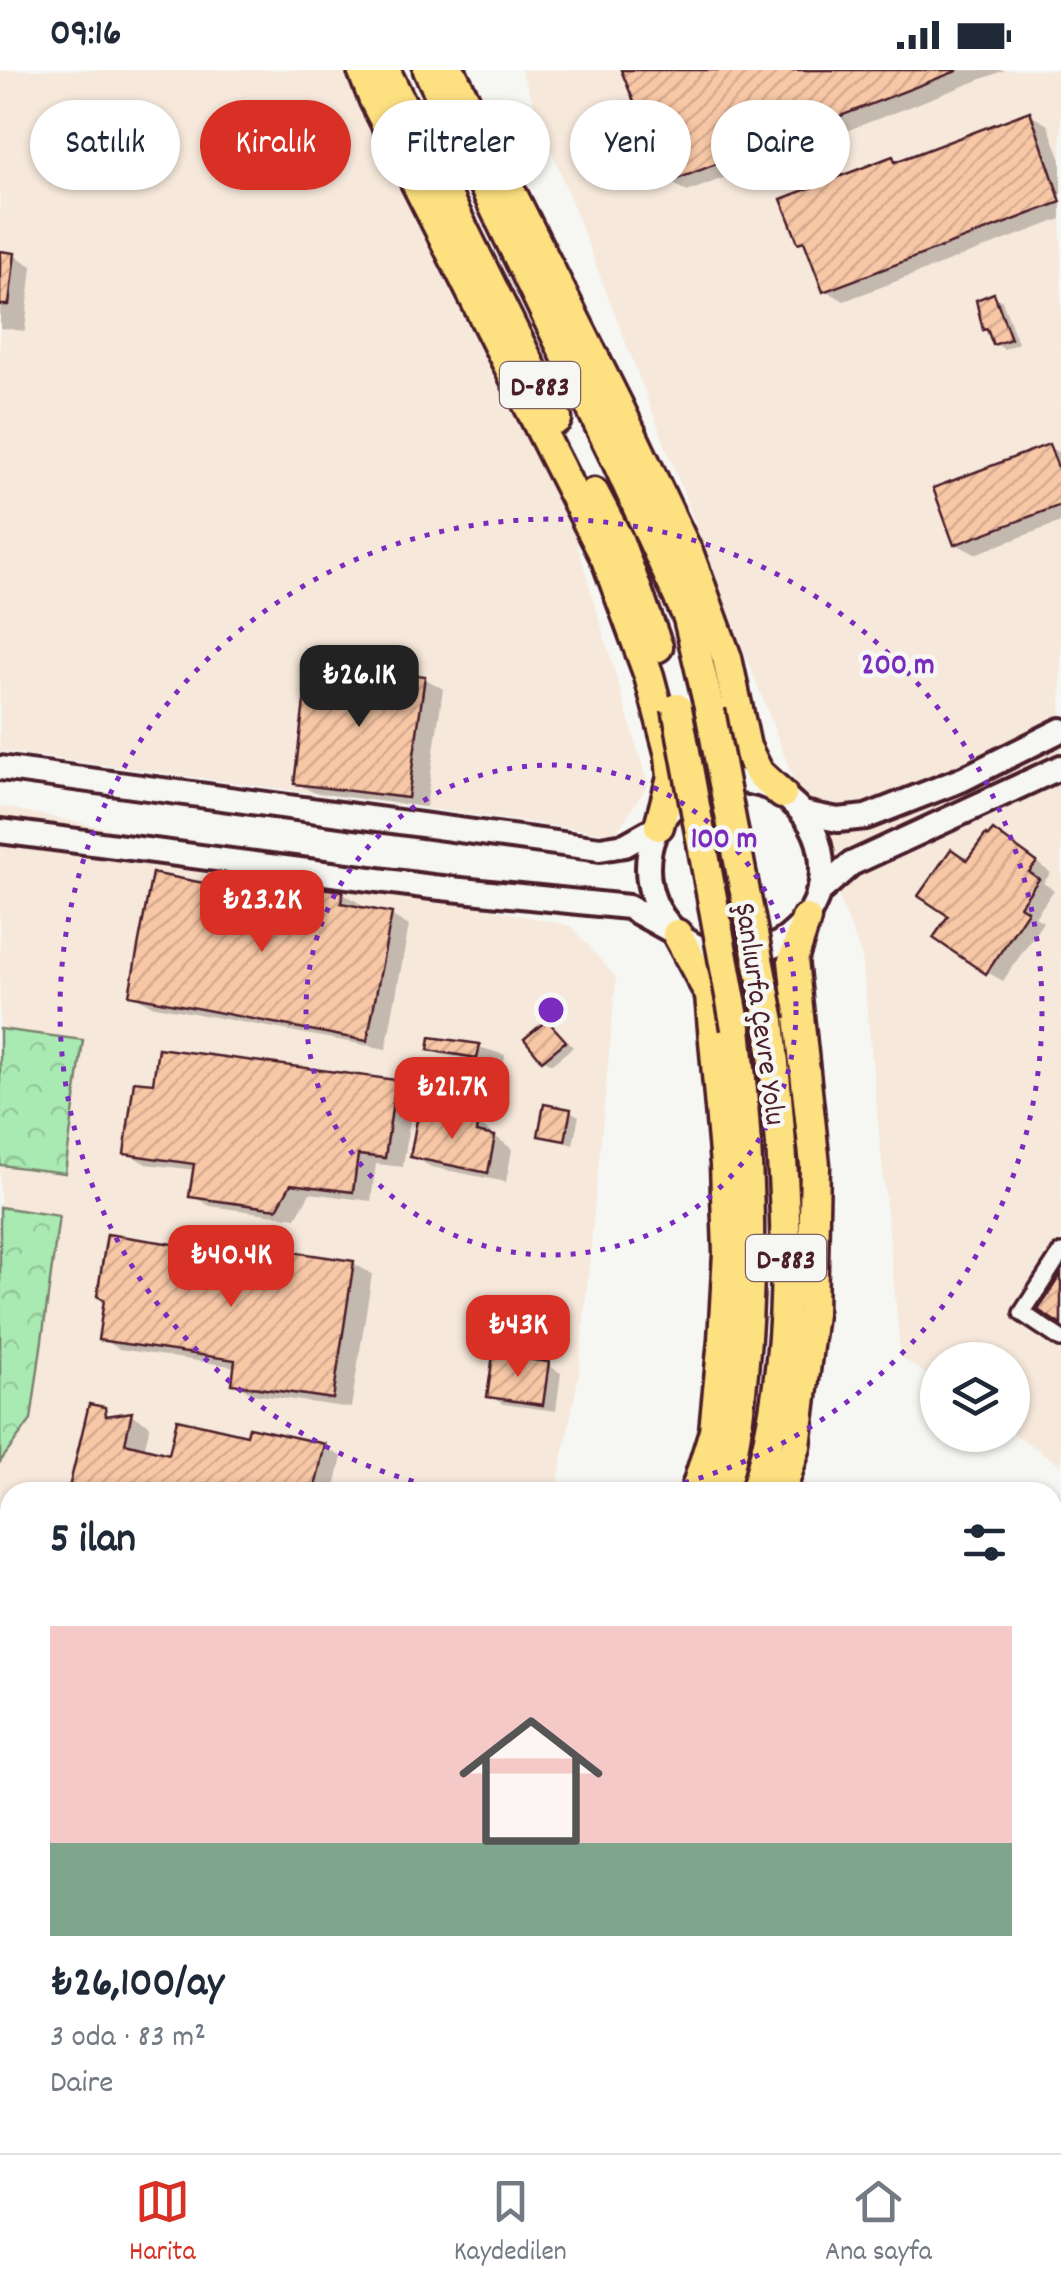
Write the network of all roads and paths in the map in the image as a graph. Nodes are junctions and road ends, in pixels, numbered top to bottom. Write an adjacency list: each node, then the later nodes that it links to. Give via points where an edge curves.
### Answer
1 (362, 70): 9 (highway, via 606,559 650,676 670,755 672,777)
2 (385, 70): 16 (highway, Şanlıurfa Çevre Yolu / D-883, bridge, via 618,539 677,708 736,1028 748,1143 751,1257 740,1409)
3 (428, 70): 17 (highway, Şanlıurfa Çevre Yolu / D-883, bridge, via 688,618 710,711 770,1020 787,1229 770,1442)
4 (450, 70): 8 (highway, via 690,557 727,658 746,747 759,773)
5 (1061, 730): 8 (street, via 866,817 838,820)
6 (0, 768): 9 (street, via 600,849 625,845)
7 (1058, 773): 11 (street, via 851,864)
8 (793, 804): 9 (street, via 756,783 728,781 677,802); 11 (street, via 817,838 822,866)
9 (659, 826): 12 (street, via 648,883 658,911)
10 (0, 831): 12 (street, via 628,908)
11 (812, 906): 12 (street, via 786,939 760,952 730,956); 18 (highway, via 793,960 815,1165 812,1312 796,1446)
12 (677, 934): 15 (highway, via 710,994 725,1165 723,1340 714,1431)
13 (1061, 1253): 14 (street, via 1022,1313)
14 (1061, 1339)
15 (698, 1482)
16 (724, 1482)
17 (758, 1482)
18 (784, 1482)

